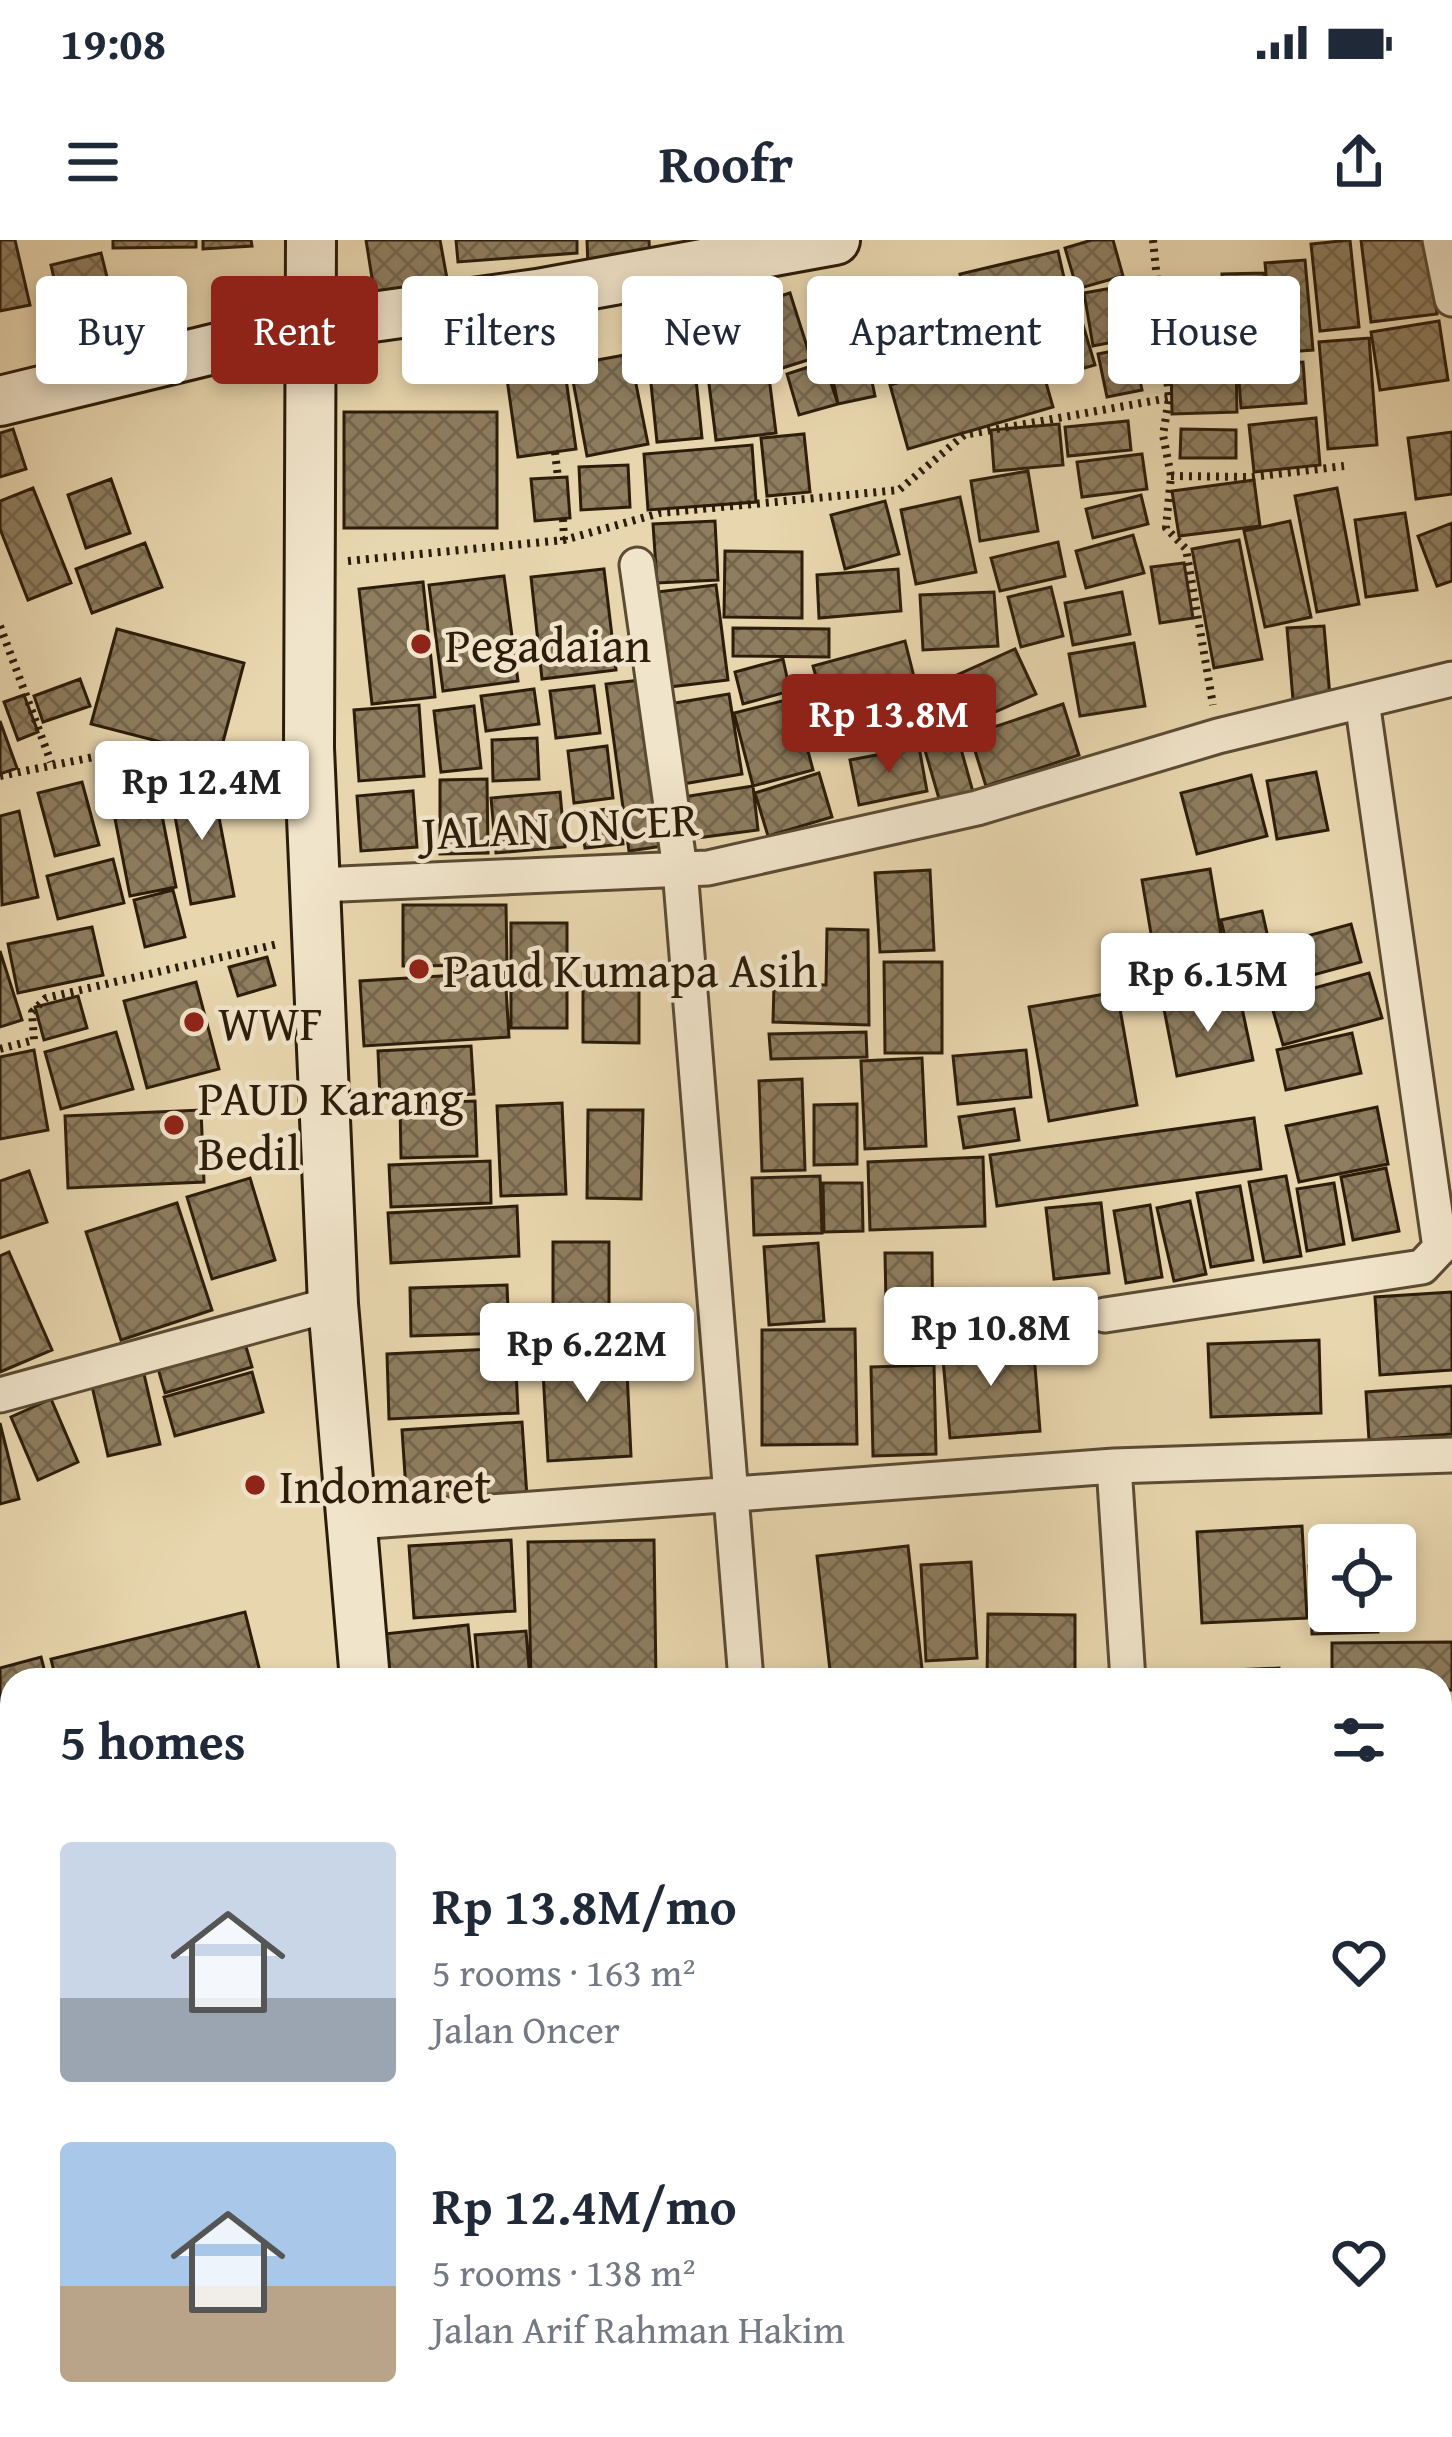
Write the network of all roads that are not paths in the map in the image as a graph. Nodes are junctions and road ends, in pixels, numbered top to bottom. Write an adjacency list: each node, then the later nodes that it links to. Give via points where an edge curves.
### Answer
1 (311, 240): 4 (street)
2 (836, 240): 6 (street)
3 (1440, 240): 5 (street)
4 (310, 276)
5 (1452, 299)
6 (378, 316)
7 (211, 349): 9 (street)
8 (309, 384): 14 (street, via 309,748)
9 (0, 400)
10 (638, 565): 13 (street)
11 (1452, 679): 12 (street, JALAN ONCER)
12 (1362, 701): 13 (street, JALAN ONCER, via 977,808); 16 (street, via 1440,1248 1422,1267)
13 (680, 869): 14 (street, JALAN ONCER); 20 (street)
14 (318, 885): 15 (street)
15 (333, 1304): 17 (street); 21 (street)
16 (1105, 1315)
17 (0, 1394)
18 (1452, 1455): 19 (street)
19 (1114, 1466): 20 (street); 24 (street)
20 (732, 1497): 21 (street); 23 (street)
21 (356, 1522): 22 (street)
22 (364, 1668)
23 (745, 1668)
24 (1127, 1668)

